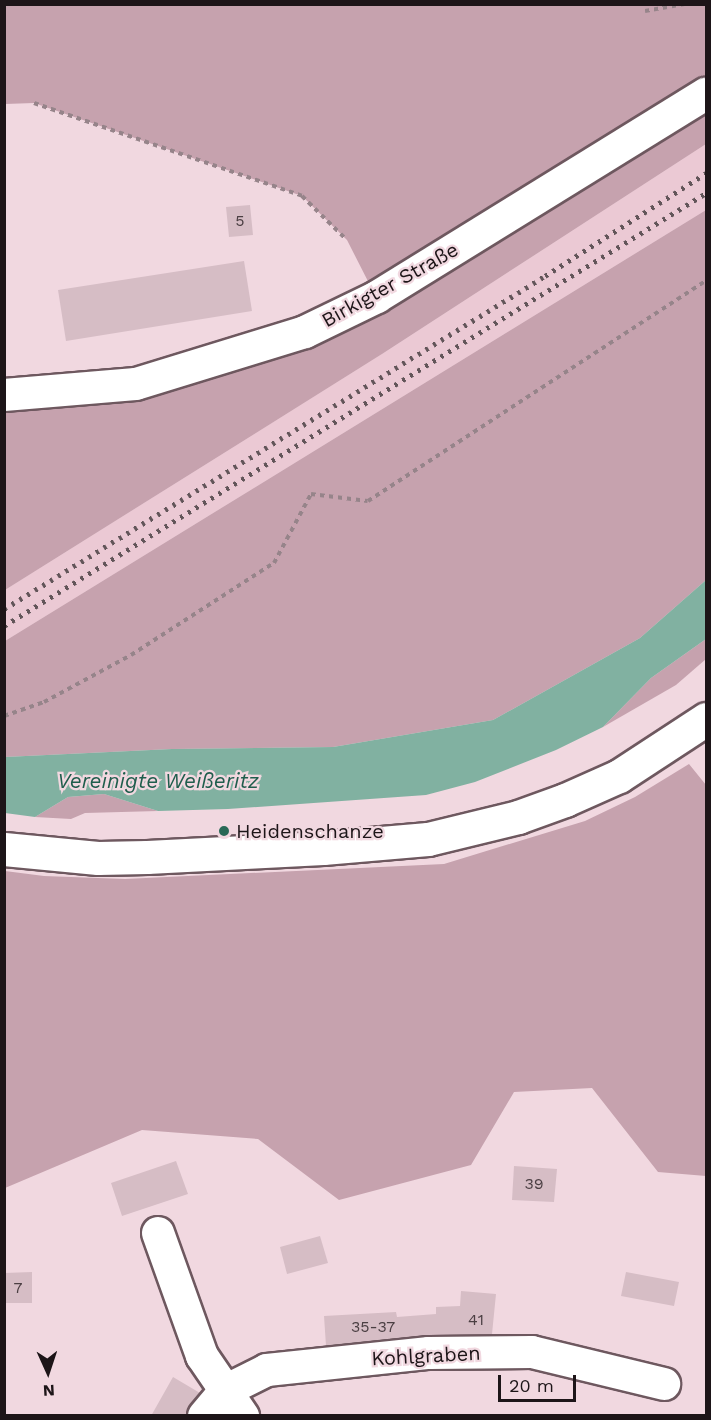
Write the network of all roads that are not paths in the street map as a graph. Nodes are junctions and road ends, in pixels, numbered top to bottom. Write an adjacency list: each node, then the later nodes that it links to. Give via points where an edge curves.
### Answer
1 (706, 94): 2 (street, Birkigter Straße, via 376,297 305,332 136,384)
2 (4, 395)
3 (706, 719): 4 (main road, via 619,776 565,800 518,817 440,836 323,848 147,857 98,858)
4 (4, 849)
5 (158, 1233): 7 (street, via 202,1356)
6 (664, 1384): 7 (street, Kohlgraben, via 532,1352 429,1353 267,1370)
7 (225, 1391): 8 (street, Kohlgraben); 9 (street)
8 (204, 1416)
9 (243, 1416)

